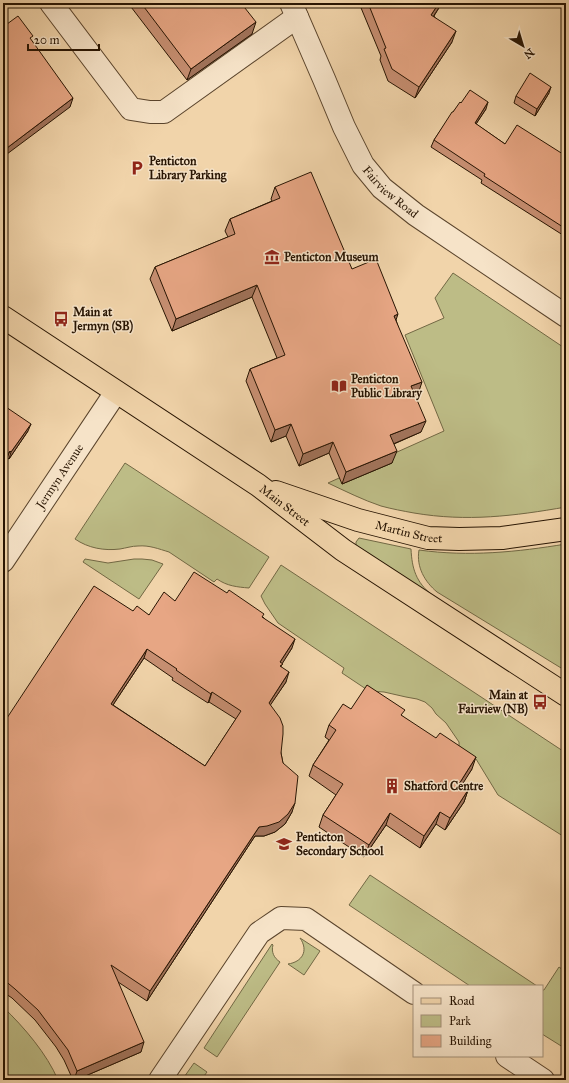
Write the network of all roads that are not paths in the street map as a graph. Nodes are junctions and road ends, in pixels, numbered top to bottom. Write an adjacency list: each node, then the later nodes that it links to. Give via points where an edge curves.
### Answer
1 (51, 3): 2 (street, via 131,109 150,112 164,112)
2 (294, 10): 3 (street, Fairview Road, via 347,134 363,165 382,188 416,215)
3 (566, 316)
4 (3, 317): 5 (main road, Main Street)
5 (116, 392): 6 (main road, Main Street); 8 (street, Jermyn Avenue)
6 (258, 485): 7 (main road, Martin Street, via 358,520 428,538 502,538); 9 (main road, Main Street, via 342,550)
7 (566, 529)
8 (3, 561)
9 (566, 695)
10 (413, 992): 12 (street, via 306,919 281,918 259,932)
11 (508, 1057): 13 (street)
12 (160, 1080)
13 (543, 1080)

